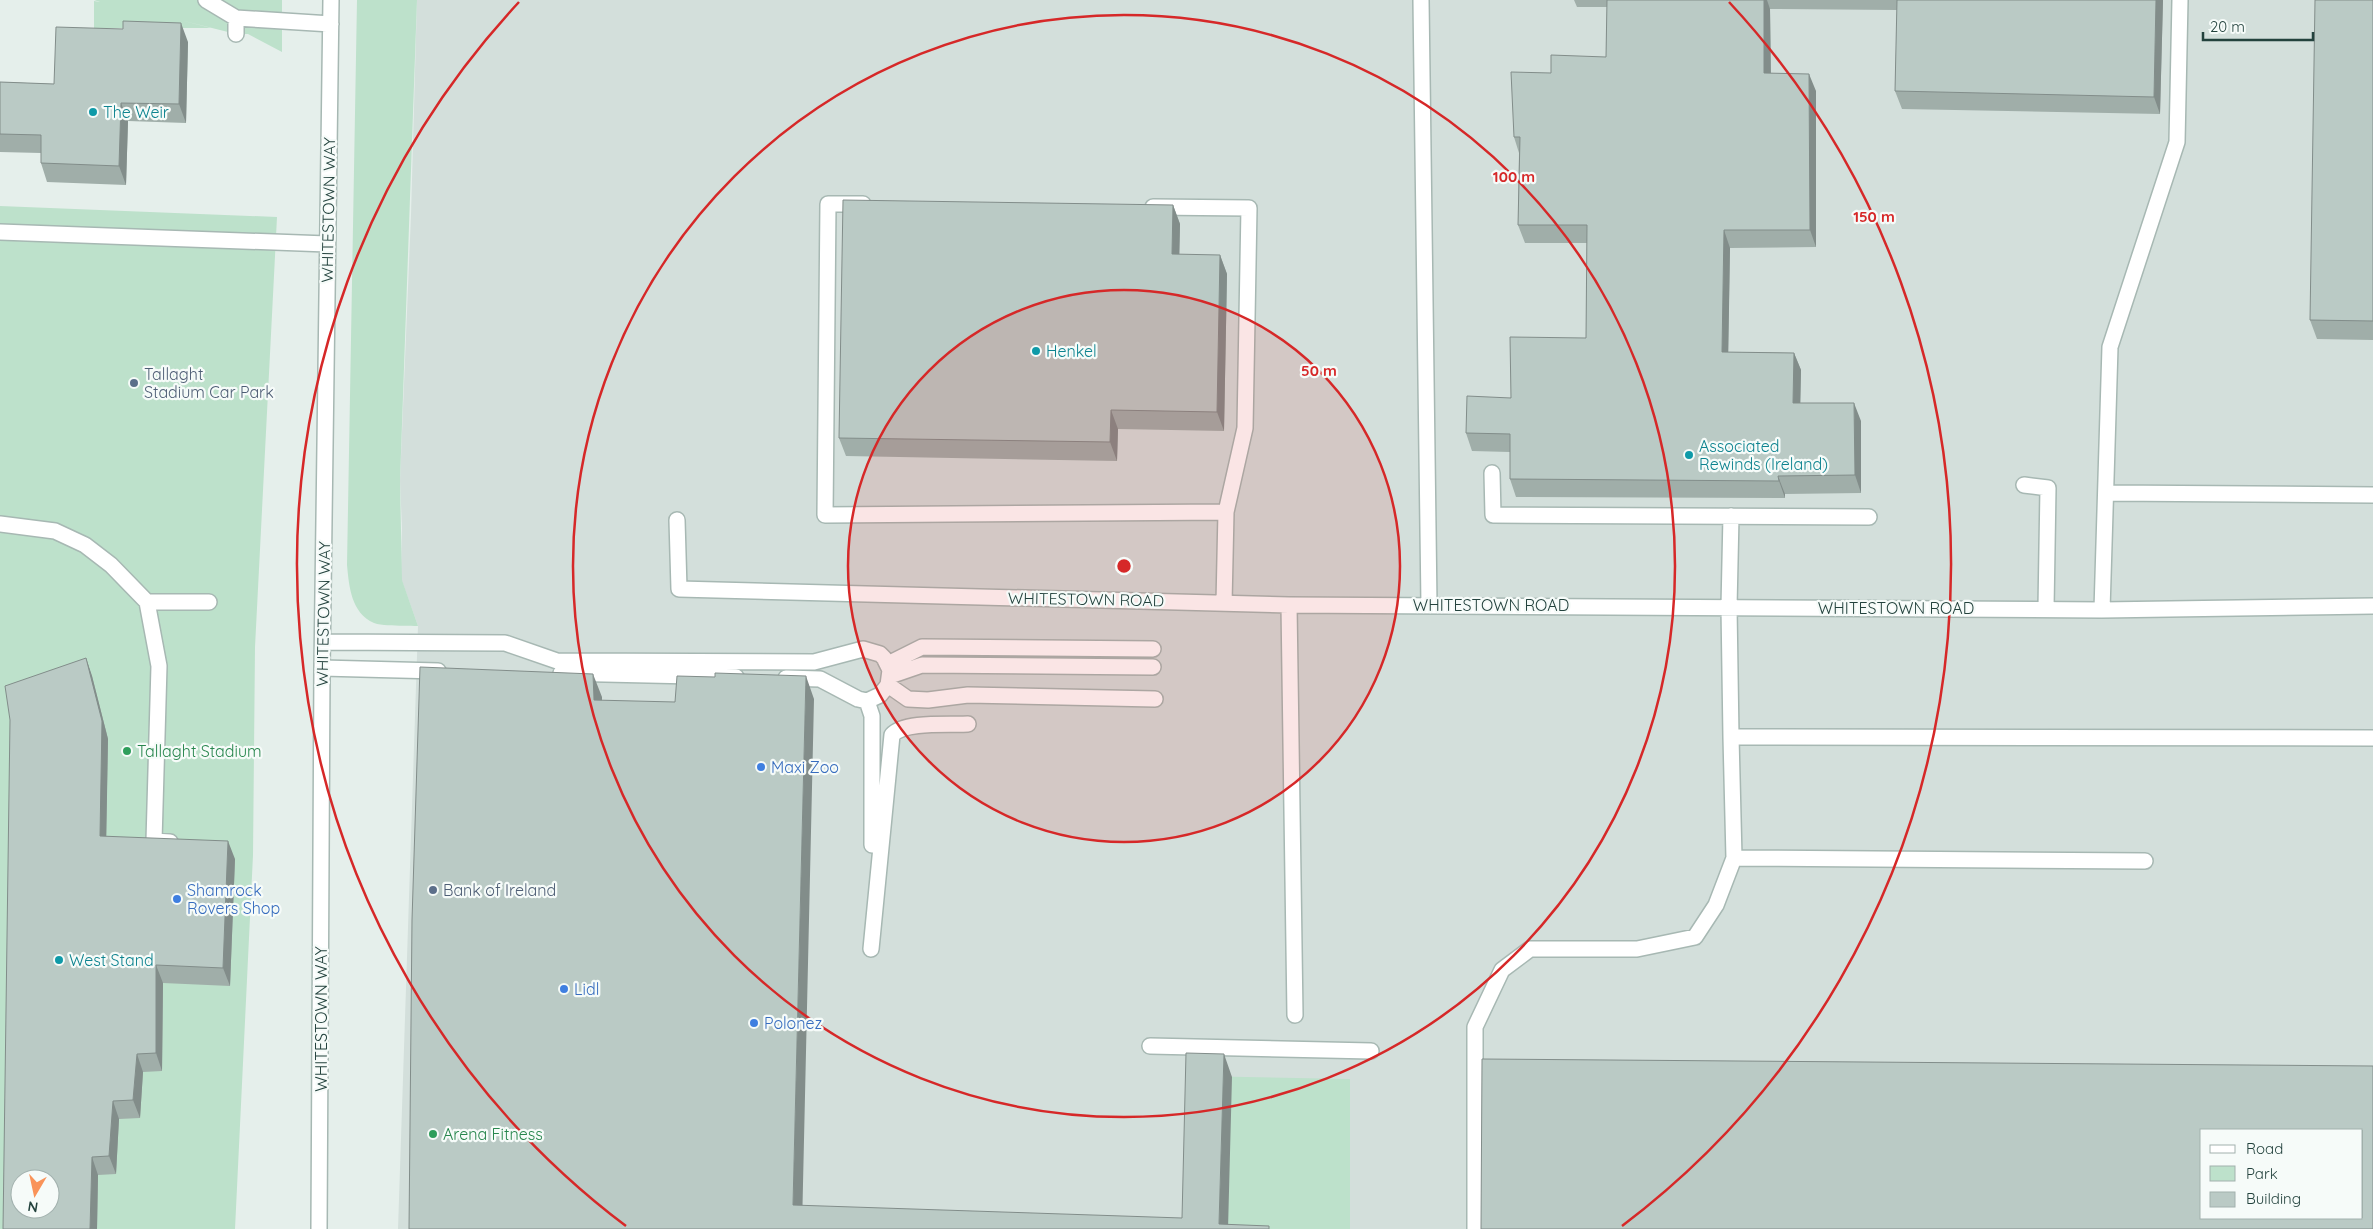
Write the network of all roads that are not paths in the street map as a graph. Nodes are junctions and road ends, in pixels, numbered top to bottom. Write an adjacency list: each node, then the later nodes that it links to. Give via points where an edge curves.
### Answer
1 (206, 0): 5 (street)
2 (332, 0): 6 (street, WHITESTOWN WAY)
3 (1421, 0): 25 (street)
4 (2180, 0): 14 (street, via 2178,142 2110,347)
5 (236, 18): 6 (street); 7 (street)
6 (331, 24): 11 (street, WHITESTOWN WAY)
7 (236, 34)
8 (877, 204): 16 (street, via 828,204 825,515)
9 (1141, 207): 16 (street, via 1249,208 1245,428)
10 (0, 232): 11 (street)
11 (327, 244): 30 (street, WHITESTOWN WAY)
12 (1492, 473): 17 (street, via 1493,515)
13 (2024, 484): 28 (street, via 2048,488)
14 (2107, 493): 15 (street); 29 (street)
15 (2373, 495)
16 (1226, 512): 23 (street)
17 (1731, 516): 18 (street); 27 (street)
18 (1869, 517)
19 (677, 520): 23 (street, WHITESTOWN ROAD, via 679,589)
20 (0, 524): 21 (street, via 55,531 85,545 111,565)
21 (147, 602): 22 (street); 44 (street, via 159,666 154,841)
22 (210, 602)
23 (1224, 603): 24 (street, WHITESTOWN ROAD)
24 (1289, 605): 25 (street, WHITESTOWN ROAD); 47 (street)
25 (1429, 605): 27 (street, WHITESTOWN ROAD)
26 (2373, 606): 29 (street, WHITESTOWN ROAD)
27 (1729, 607): 28 (street, WHITESTOWN ROAD); 42 (street)
28 (2046, 608): 29 (street, WHITESTOWN ROAD)
29 (2102, 610)
30 (323, 642): 33 (street, WHITESTOWN WAY); 36 (street, via 505,643 557,661 814,662 863,649 880,654)
31 (1153, 649): 36 (street, via 922,647)
32 (1152, 667): 36 (street, via 922,665)
33 (322, 668): 34 (street); 50 (street, WHITESTOWN WAY)
34 (449, 671)
35 (547, 673): 37 (street)
36 (889, 675): 39 (street, via 908,699 968,695); 40 (street, via 880,695)
37 (752, 678)
38 (771, 678): 40 (street, via 820,679)
39 (1155, 698)
40 (867, 701): 41 (street, via 872,716 871,949 892,735 906,727)
41 (968, 724)
42 (1731, 737): 43 (street); 45 (street)
43 (2373, 738)
44 (184, 842)
45 (1734, 858): 46 (street); 51 (street, via 1716,905 1695,938 1637,949 1530,949 1502,970 1475,1028)
46 (2145, 861)
47 (1295, 1015)
48 (1150, 1046): 49 (street)
49 (1371, 1051)
50 (319, 1229)
51 (1476, 1229)

